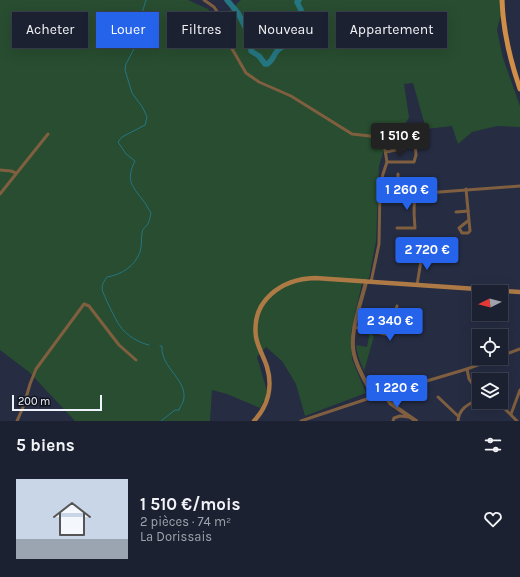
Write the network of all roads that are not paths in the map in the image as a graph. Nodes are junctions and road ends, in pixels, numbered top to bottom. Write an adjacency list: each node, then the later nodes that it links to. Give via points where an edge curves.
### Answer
1 (204, 0): 6 (street, via 218,13 231,47 246,72 260,82 291,96 352,134 381,140)
2 (502, 0): 3 (main road, via 507,45)
3 (519, 81): 4 (main road)
4 (520, 90)
5 (48, 134): 9 (street)
6 (386, 152): 7 (street); 7 (street, via 405,148 415,142 414,162)
7 (387, 162): 22 (street, via 380,188 379,244)
8 (0, 170): 9 (street)
9 (16, 174): 15 (street)
10 (398, 174): 13 (street)
11 (520, 186): 12 (street)
12 (466, 189): 14 (street); 18 (street)
13 (398, 193): 14 (street); 16 (street, via 398,199)
14 (417, 193): 16 (street)
15 (0, 194)
16 (415, 200): 20 (street, via 415,228)
17 (456, 212): 18 (street)
18 (468, 212): 19 (street)
19 (469, 220): 19 (street, via 470,231 462,232 459,228)
20 (396, 228)
21 (422, 256): 23 (street)
22 (369, 282): 23 (main road); 26 (street); 43 (main road, via 304,278 287,283 270,294 261,309 256,327 256,337 269,375 269,393 263,409)
23 (417, 285): 24 (main road)
24 (520, 292)
25 (397, 306): 26 (street, via 389,335)
26 (354, 327): 35 (street, via 354,355)
27 (520, 349): 28 (street)
28 (508, 353)
29 (136, 360): 42 (street, via 119,345 89,306 84,304 36,369)
30 (478, 365): 31 (street)
31 (467, 369): 32 (street); 34 (street)
32 (472, 382)
33 (520, 390): 39 (street)
34 (384, 394): 35 (street); 41 (street, via 390,403)
35 (373, 397): 44 (street)
36 (438, 397): 40 (street)
37 (472, 402): 40 (street, via 465,406)
38 (505, 409): 39 (street)
39 (511, 414): 48 (street)
40 (458, 416): 47 (street)
41 (411, 417): 45 (street, via 400,416); 46 (street)
42 (17, 421)
43 (254, 421)
44 (301, 421)
45 (393, 421)
46 (416, 421)
47 (458, 421)
48 (517, 421)

